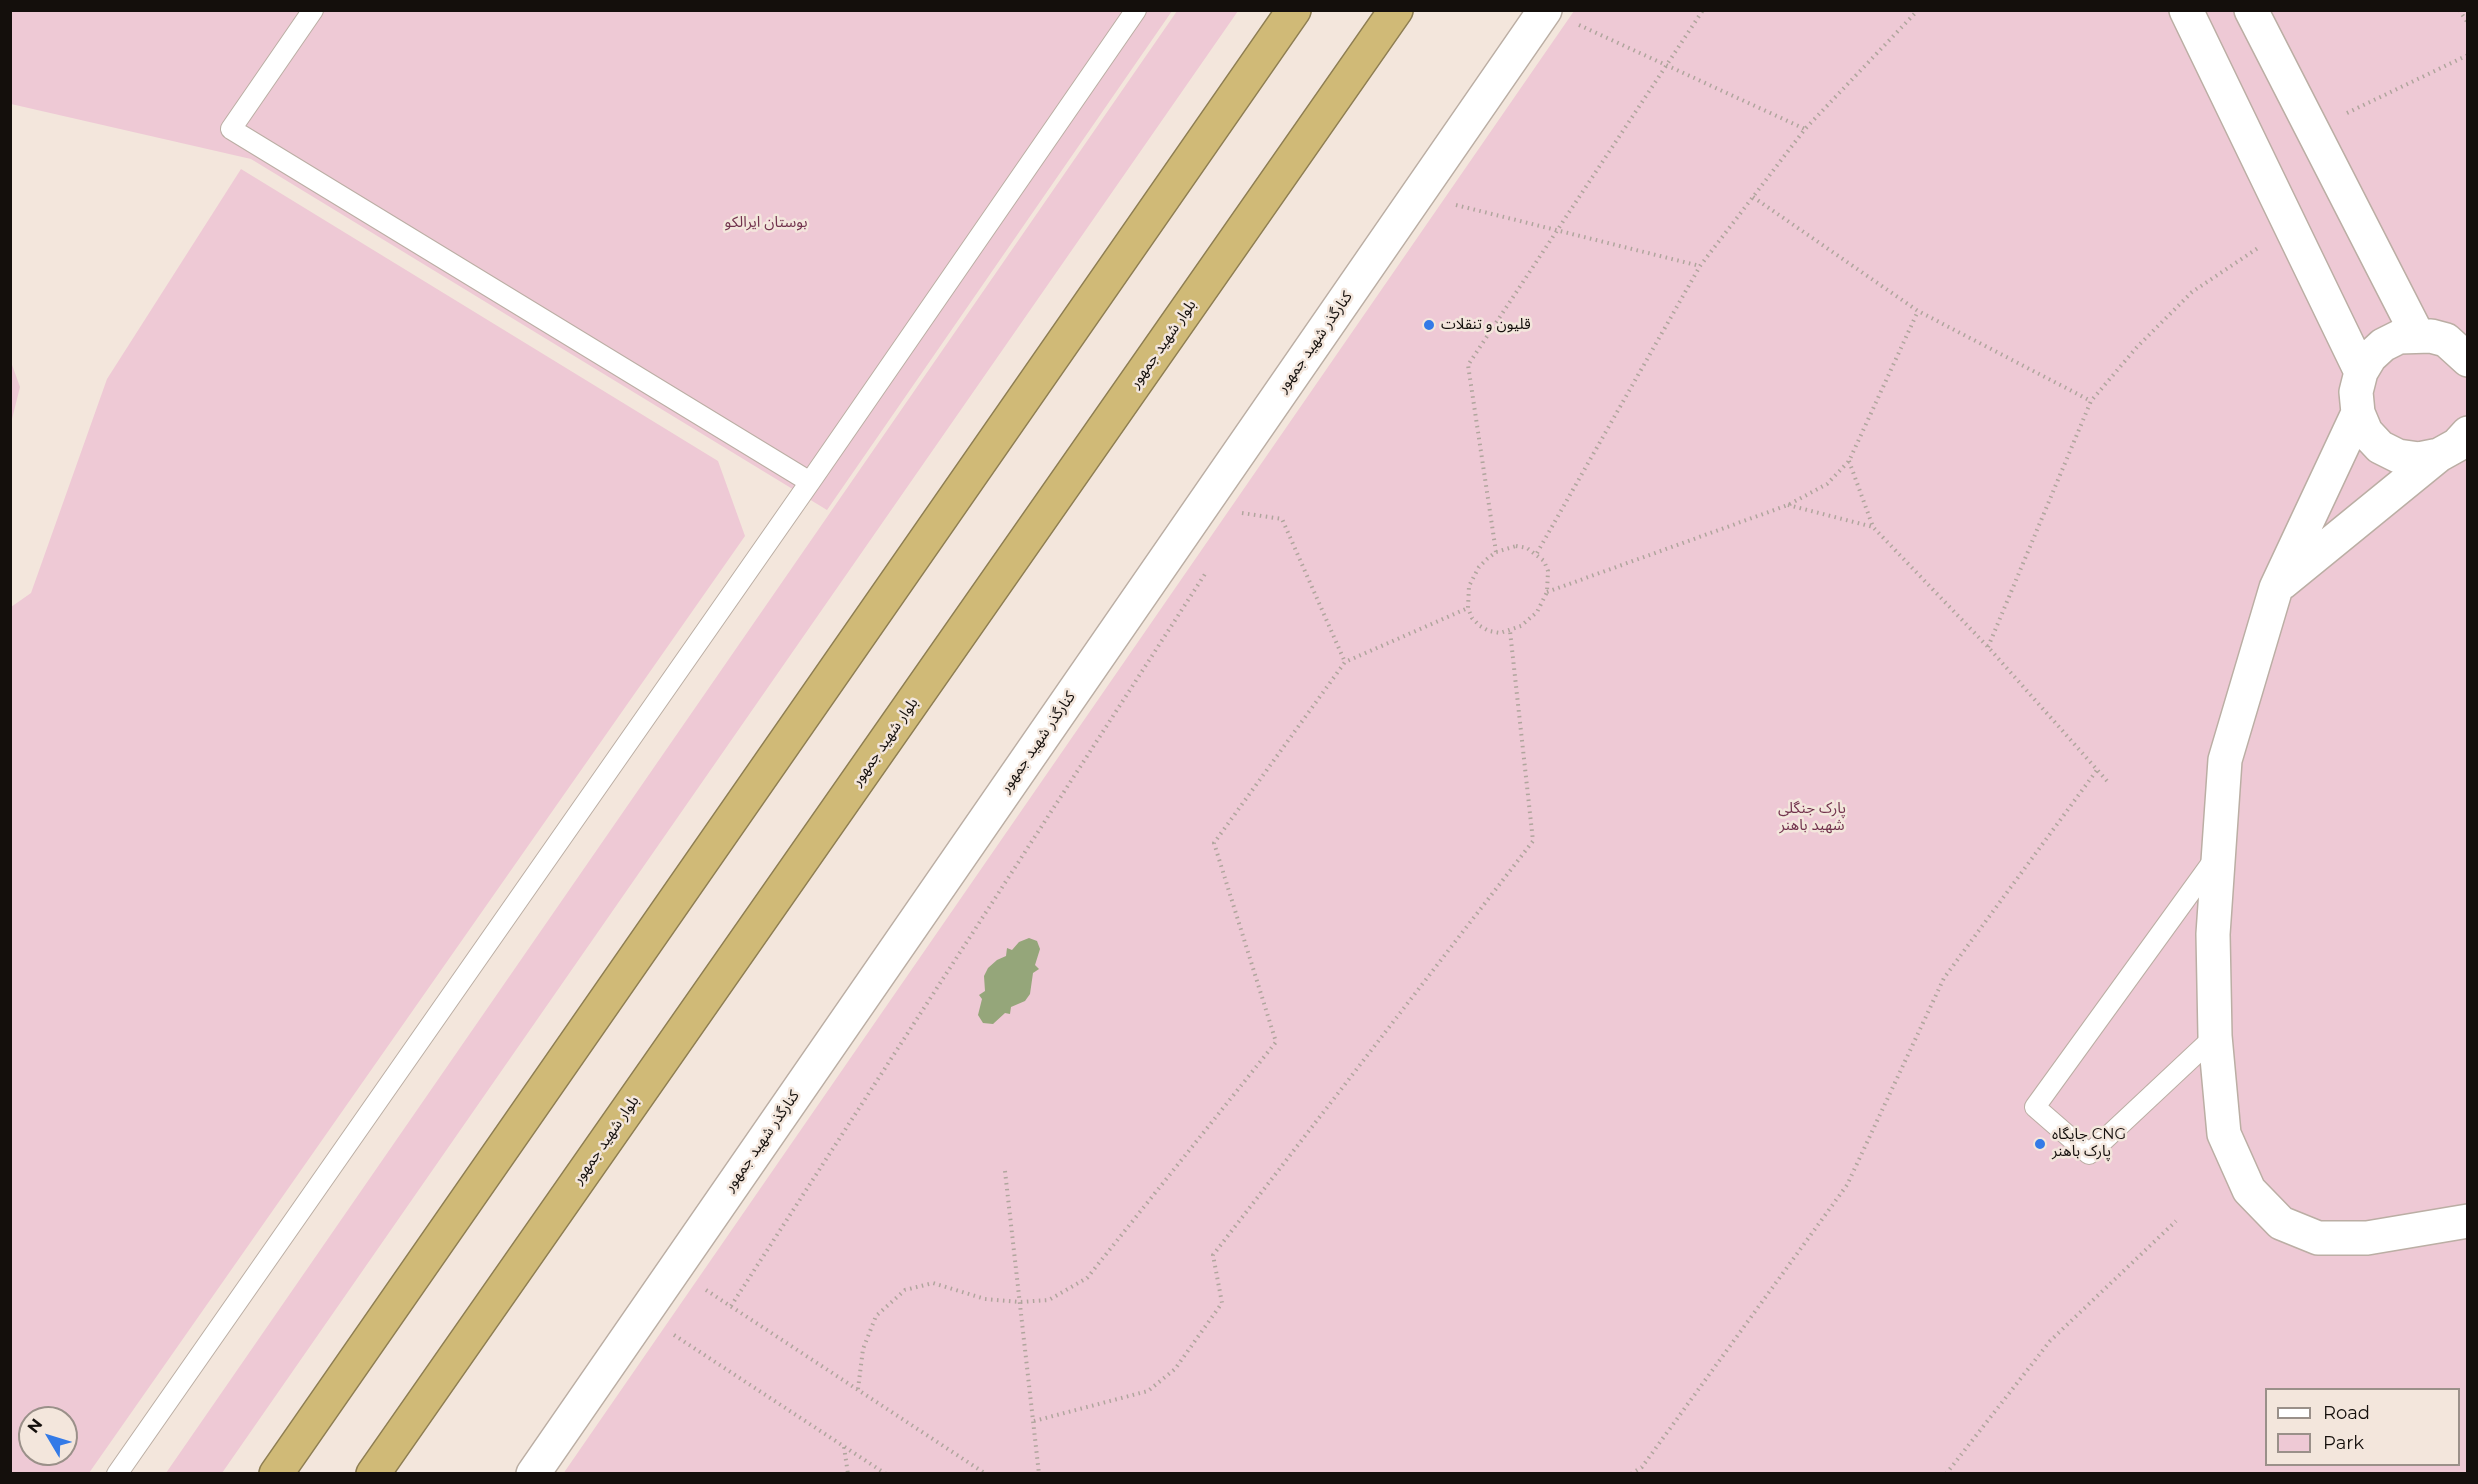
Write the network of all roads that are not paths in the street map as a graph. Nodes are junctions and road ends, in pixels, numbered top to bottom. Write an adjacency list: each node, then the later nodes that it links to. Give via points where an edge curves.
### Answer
1 (313, 10): 13 (lane, via 231,129)
2 (1136, 10): 13 (lane)
3 (1294, 10): 19 (highway)
4 (1396, 10): 20 (highway, بلوار شهید جمهور)
5 (1545, 10): 21 (street, کنارگذر شهید جمهور)
6 (2186, 10): 9 (street)
7 (2251, 10): 8 (street)
8 (2449, 342): 9 (street, via 2399,337 2383,345)
9 (2361, 372): 10 (street, via 2356,392)
10 (2358, 413): 12 (street, via 2366,432 2380,447 2409,458); 14 (street)
11 (2468, 433): 12 (street)
12 (2439, 455): 14 (street)
13 (810, 483): 18 (lane)
14 (2276, 588): 15 (street, via 2225,760)
15 (2219, 852): 16 (street, via 2213,934); 16 (lane, via 2035,1107 2089,1154)
16 (2216, 1036): 17 (street, via 2224,1134 2249,1190 2281,1223 2318,1238 2367,1238)
17 (2468, 1221)
18 (117, 1473)
19 (276, 1473)
20 (373, 1473)
21 (533, 1473)

